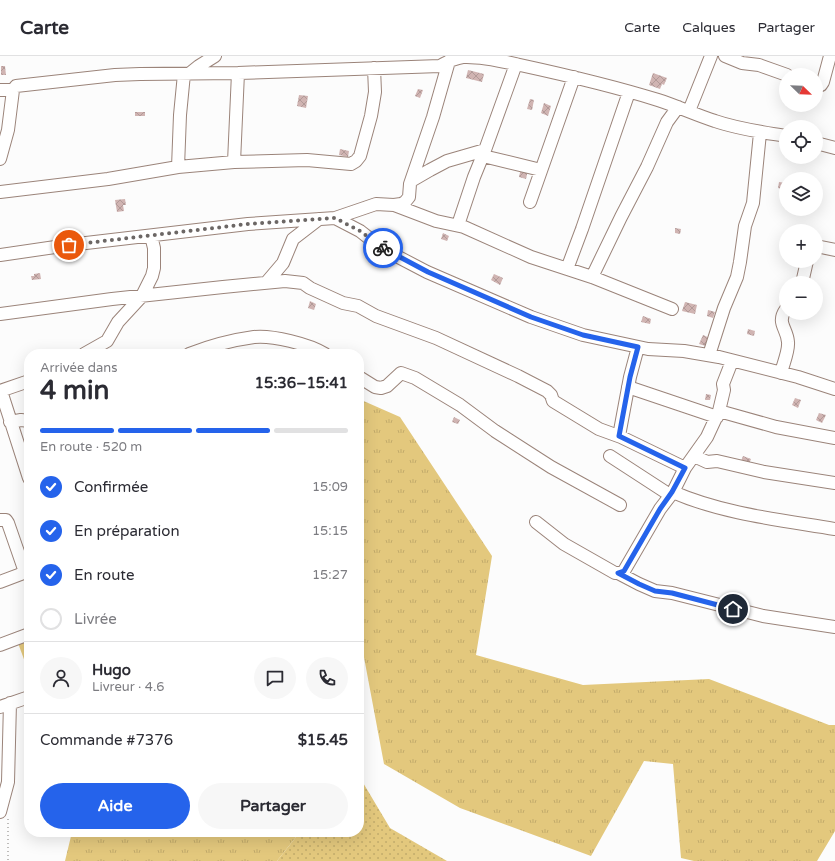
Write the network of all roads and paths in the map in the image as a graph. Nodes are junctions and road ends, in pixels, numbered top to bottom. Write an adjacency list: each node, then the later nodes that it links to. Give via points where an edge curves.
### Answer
1 (215, 56): 12 (street)
2 (471, 56): 6 (street); 8 (street)
3 (711, 56): 18 (street)
4 (725, 56): 7 (street, via 742,62)
5 (830, 56): 14 (street)
6 (449, 61): 9 (street, via 440,66); 29 (street)
7 (760, 61): 10 (street)
8 (516, 64): 13 (street); 24 (street)
9 (374, 68): 11 (street); 26 (street, via 375,92 371,116 360,156 354,163 307,160)
10 (779, 71)
11 (238, 73): 12 (street); 26 (street)
12 (187, 74): 16 (street, via 115,75 16,86); 27 (street, via 180,115)
13 (574, 77): 17 (street); 28 (street)
14 (823, 82)
15 (0, 90): 16 (street)
16 (13, 90): 20 (street)
17 (629, 92): 18 (street); 40 (street)
18 (683, 109): 19 (street); 41 (street, via 666,122 650,162)
19 (760, 133): 21 (street); 51 (street, via 753,203 745,226 737,278)
20 (3, 135): 25 (street)
21 (779, 135)
22 (823, 145): 23 (street)
23 (835, 148)
24 (484, 153): 28 (street); 29 (street, via 447,161); 35 (street)
25 (0, 159)
26 (234, 162): 27 (street)
27 (178, 167): 30 (street, via 108,179)
28 (542, 170): 31 (street)
29 (411, 181): 32 (street, via 407,200)
30 (0, 192)
31 (530, 202)
32 (394, 205): 33 (street, via 376,204); 35 (street, via 436,221)
33 (335, 218): 34 (street); 47 (street, via 360,231 377,245 428,272 531,317 583,335)
34 (319, 219): 36 (street, via 248,224); 42 (street, via 296,235 283,263)
35 (458, 226): 40 (street, via 532,258)
36 (151, 236): 39 (street); 43 (street, via 154,268)
37 (823, 247): 38 (street)
38 (835, 250)
39 (0, 255)
40 (567, 269): 41 (street)
41 (592, 277): 44 (street)
42 (266, 283): 43 (street); 62 (street, via 303,283 343,303 358,306 376,316 436,338 537,386 550,393 554,401 584,420)
43 (142, 296): 45 (street); 48 (street, via 118,322 107,342)
44 (672, 309)
45 (0, 314)
46 (781, 320): 53 (street, via 788,342)
47 (638, 347): 51 (street); 56 (street)
48 (94, 349)
49 (202, 349): 50 (street, via 254,337 266,337 302,344)
50 (313, 349)
51 (709, 355): 52 (street)
52 (732, 360): 53 (street); 59 (street, via 723,384)
53 (781, 373): 57 (street)
54 (364, 380): 70 (street, via 380,388 387,386 401,372 415,378 460,405 526,452)
55 (24, 383): 58 (street)
56 (628, 387): 59 (street); 62 (street)
57 (835, 388)
58 (0, 391): 60 (street)
59 (718, 414): 63 (street); 65 (street)
60 (6, 420): 61 (street); 66 (street)
61 (24, 420)
62 (619, 436): 67 (street)
63 (835, 438)
64 (610, 456): 69 (street)
65 (694, 456): 67 (street); 68 (street, via 707,462 717,460 764,472)
66 (24, 465)
67 (685, 468): 69 (street)
68 (835, 483)
69 (671, 493): 73 (street, via 734,511); 76 (street, via 624,571)
70 (620, 505)
71 (0, 520): 74 (street, via 6,520 8,523)
72 (536, 522): 76 (street, via 571,548)
73 (835, 529)
74 (24, 563)
75 (24, 572): 77 (street)
76 (618, 573): 78 (street, via 655,591 763,616)
77 (0, 582)
78 (835, 627)
79 (24, 636): 80 (street)
80 (0, 645)
81 (24, 699): 82 (street)
82 (5, 705): 83 (street, via 8,782)
83 (4, 813): 84 (path)
84 (8, 861)

